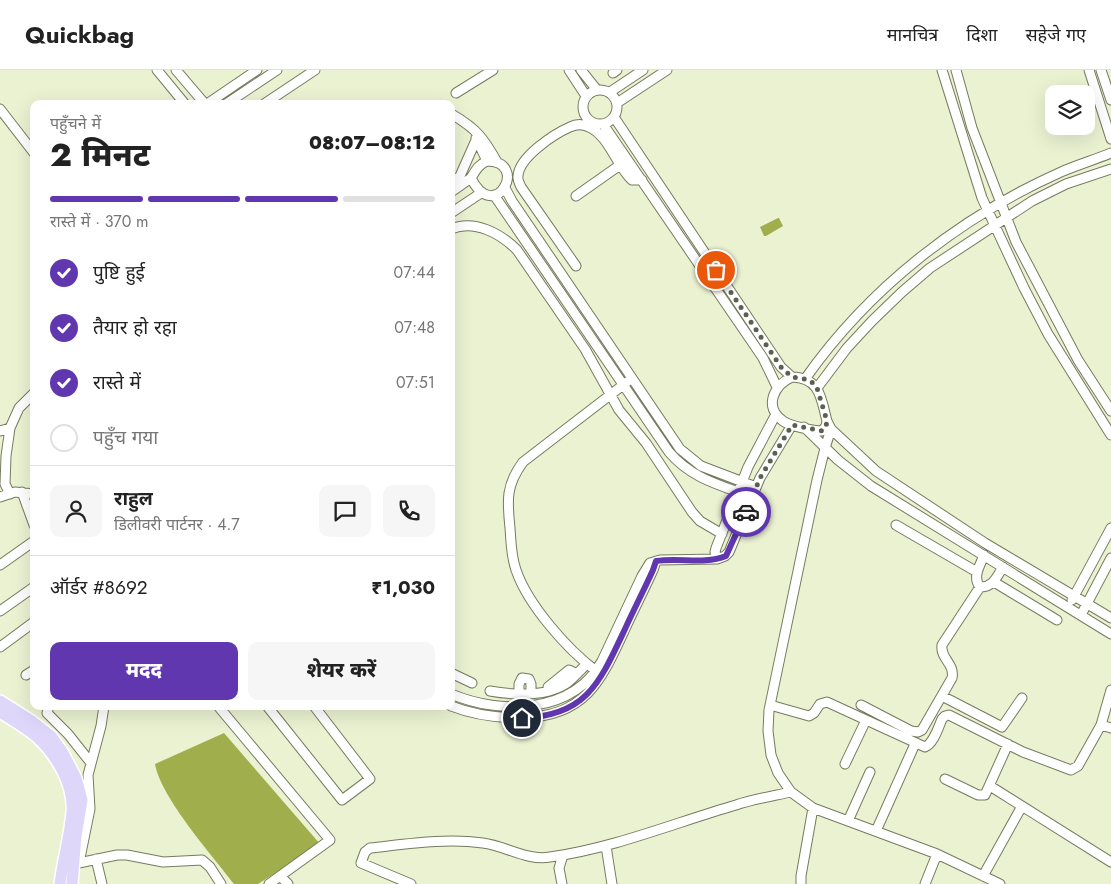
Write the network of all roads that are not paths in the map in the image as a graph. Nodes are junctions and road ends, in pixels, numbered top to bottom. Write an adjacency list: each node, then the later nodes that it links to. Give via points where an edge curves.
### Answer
1 (157, 70): 19 (street)
2 (176, 70): 20 (street)
3 (257, 70): 21 (street)
4 (277, 70): 22 (street)
5 (315, 70): 23 (street)
6 (493, 70): 17 (street)
7 (569, 70): 18 (street)
8 (581, 70): 15 (street)
9 (643, 70): 16 (street)
10 (667, 70): 25 (street)
11 (942, 70): 48 (street)
12 (956, 70): 46 (street, via 972,128)
13 (1089, 70): 31 (street)
14 (1101, 70): 24 (street)
15 (596, 90): 16 (street); 18 (street)
16 (610, 92): 25 (street)
17 (456, 93)
18 (586, 96): 29 (street, via 583,103 585,116 596,124)
19 (182, 100)
20 (202, 100)
21 (212, 100)
22 (232, 100)
23 (270, 100)
24 (1111, 100)
25 (617, 103): 28 (street)
26 (0, 109): 32 (street)
27 (455, 116): 30 (street, via 468,124)
28 (614, 116): 29 (street); 56 (street, via 781,367)
29 (603, 124): 40 (street)
30 (477, 137): 34 (street); 35 (street, via 483,138); 39 (street, via 460,176)
31 (1111, 139)
32 (30, 148)
33 (1111, 154): 46 (street, via 1063,171)
34 (487, 161): 35 (street); 38 (street, via 476,169)
35 (497, 162): 41 (street, via 508,175)
36 (620, 165): 40 (street, via 630,178); 45 (street); 52 (street, via 600,134 580,124 571,126 535,150 522,165 517,177 521,187)
37 (1111, 169): 49 (street, via 1066,184)
38 (471, 178): 42 (street); 43 (street)
39 (455, 180)
40 (642, 180): 61 (street, via 763,358)
41 (505, 188): 44 (street); 57 (street)
42 (455, 189)
43 (481, 193): 44 (street); 47 (street)
44 (494, 195): 55 (street)
45 (576, 196)
46 (1001, 202): 48 (street); 49 (street)
47 (455, 210)
48 (988, 211): 50 (street); 58 (street, via 910,264 834,340)
49 (1007, 217): 50 (street); 53 (street, via 1016,242)
50 (994, 225): 54 (street); 62 (street, via 930,268 902,292 847,348)
51 (455, 228): 59 (street, via 465,225 494,232 517,250 586,349)
52 (576, 266)
53 (1056, 318): 54 (street); 65 (street)
54 (1042, 323): 72 (street)
55 (617, 375): 59 (street); 60 (street)
56 (792, 377): 58 (street); 61 (street)
57 (633, 378): 60 (street); 74 (street, via 680,449 701,466)
58 (805, 379): 62 (street)
59 (605, 383): 63 (street)
60 (624, 385): 63 (street); 77 (street, via 680,464 695,475)
61 (777, 387): 66 (street, via 773,396)
62 (817, 388): 68 (street)
63 (611, 395): 85 (street, via 696,517); 107 (street, via 523,462 514,474 508,492 515,569 556,633)
64 (30, 397): 70 (street, via 19,408)
65 (1111, 411)
66 (776, 414): 67 (street); 74 (street)
67 (792, 425): 69 (street); 75 (street)
68 (829, 425): 69 (street, via 822,431); 73 (street); 97 (street, via 876,471 985,543)
69 (804, 427): 73 (street)
70 (10, 428): 71 (street); 79 (street, via 5,484)
71 (0, 431)
72 (1111, 435)
73 (825, 448): 87 (street, via 871,486); 119 (street)
74 (743, 481): 75 (street); 77 (street)
75 (756, 486): 81 (street)
76 (22, 492): 78 (street); 79 (street); 82 (street)
77 (739, 492): 81 (street); 85 (street)
78 (30, 493)
79 (10, 494): 80 (street)
80 (0, 497)
81 (752, 497): 89 (street, via 729,552)
82 (30, 514)
83 (896, 524): 93 (street)
84 (1111, 528): 97 (street)
85 (722, 534): 89 (street, via 715,552)
86 (30, 544): 91 (street)
87 (984, 555): 92 (street); 93 (street)
88 (1111, 558): 98 (street)
89 (717, 560): 90 (street)
90 (656, 561): 108 (street, via 648,565 642,576); 121 (street, via 606,670 581,700 554,714 538,717 506,718)
91 (0, 565)
92 (1002, 567): 94 (street); 99 (street)
93 (977, 572): 95 (street, via 976,580)
94 (994, 582): 95 (street); 103 (street)
95 (980, 587): 116 (street, via 942,645 943,655 953,673)
96 (30, 590): 100 (street)
97 (1074, 595): 98 (street); 99 (street)
98 (1087, 602): 101 (street); 102 (street)
99 (1068, 607): 101 (street)
100 (0, 611)
101 (1081, 615): 105 (street)
102 (1111, 618)
103 (1057, 620)
104 (30, 625): 106 (street)
105 (1111, 634)
106 (0, 647)
107 (587, 664): 108 (street); 111 (street, via 577,674 569,670 550,686)
108 (596, 671): 115 (street, via 586,683 548,703 487,705)
109 (455, 675): 110 (street)
110 (472, 683)
111 (533, 690): 114 (street); 114 (street, via 529,679 522,678)
112 (1111, 690): 129 (street)
113 (490, 691): 114 (street)
114 (519, 693)
115 (455, 696)
116 (942, 696): 117 (street, via 1002,727); 120 (street, via 918,732)
117 (1022, 698)
118 (0, 701): 148 (main road, via 51,736 70,766 82,800)
119 (770, 705): 128 (street, via 809,716 820,704 828,702); 138 (street, via 768,731 771,755)
120 (861, 705)
121 (455, 707)
122 (47, 710): 133 (street)
123 (103, 710): 133 (street)
124 (221, 710): 149 (street, via 330,840)
125 (270, 710): 126 (street, via 342,800 370,779)
126 (317, 710)
127 (0, 712): 151 (main road, via 37,737 51,752 67,781 72,811)
128 (866, 720): 131 (street); 134 (street)
129 (1100, 725): 130 (street); 132 (street, via 1078,766 1071,770)
130 (1111, 728)
131 (916, 744): 132 (street, via 928,746 942,719 949,716); 142 (street)
132 (1008, 744): 137 (street)
133 (91, 763): 148 (street, via 87,779 89,815)
134 (845, 764)
135 (870, 772): 141 (street)
136 (944, 779): 137 (street, via 983,796)
137 (990, 786): 139 (street)
138 (791, 792): 140 (street); 143 (street, via 737,804)
139 (1022, 806): 147 (street); 150 (street)
140 (812, 808): 141 (street); 160 (street)
141 (848, 821): 142 (street)
142 (876, 831): 144 (street)
143 (606, 846): 145 (street); 159 (street)
144 (938, 854): 150 (street); 161 (street)
145 (563, 855): 157 (street, via 529,857 500,846 465,842 417,842 370,848 365,852 361,862); 158 (street, via 559,868)
146 (96, 859): 148 (street); 153 (street); 154 (street, via 127,855 163,862 202,860)
147 (1111, 862)
148 (77, 863): 152 (main road)
149 (280, 876): 155 (street); 156 (street)
150 (983, 876): 162 (street)
151 (60, 884)
152 (72, 884)
153 (102, 884)
154 (221, 884)
155 (269, 884)
156 (288, 884)
157 (410, 884)
158 (562, 884)
159 (612, 884)
160 (801, 884)
161 (925, 884)
162 (1000, 884)

